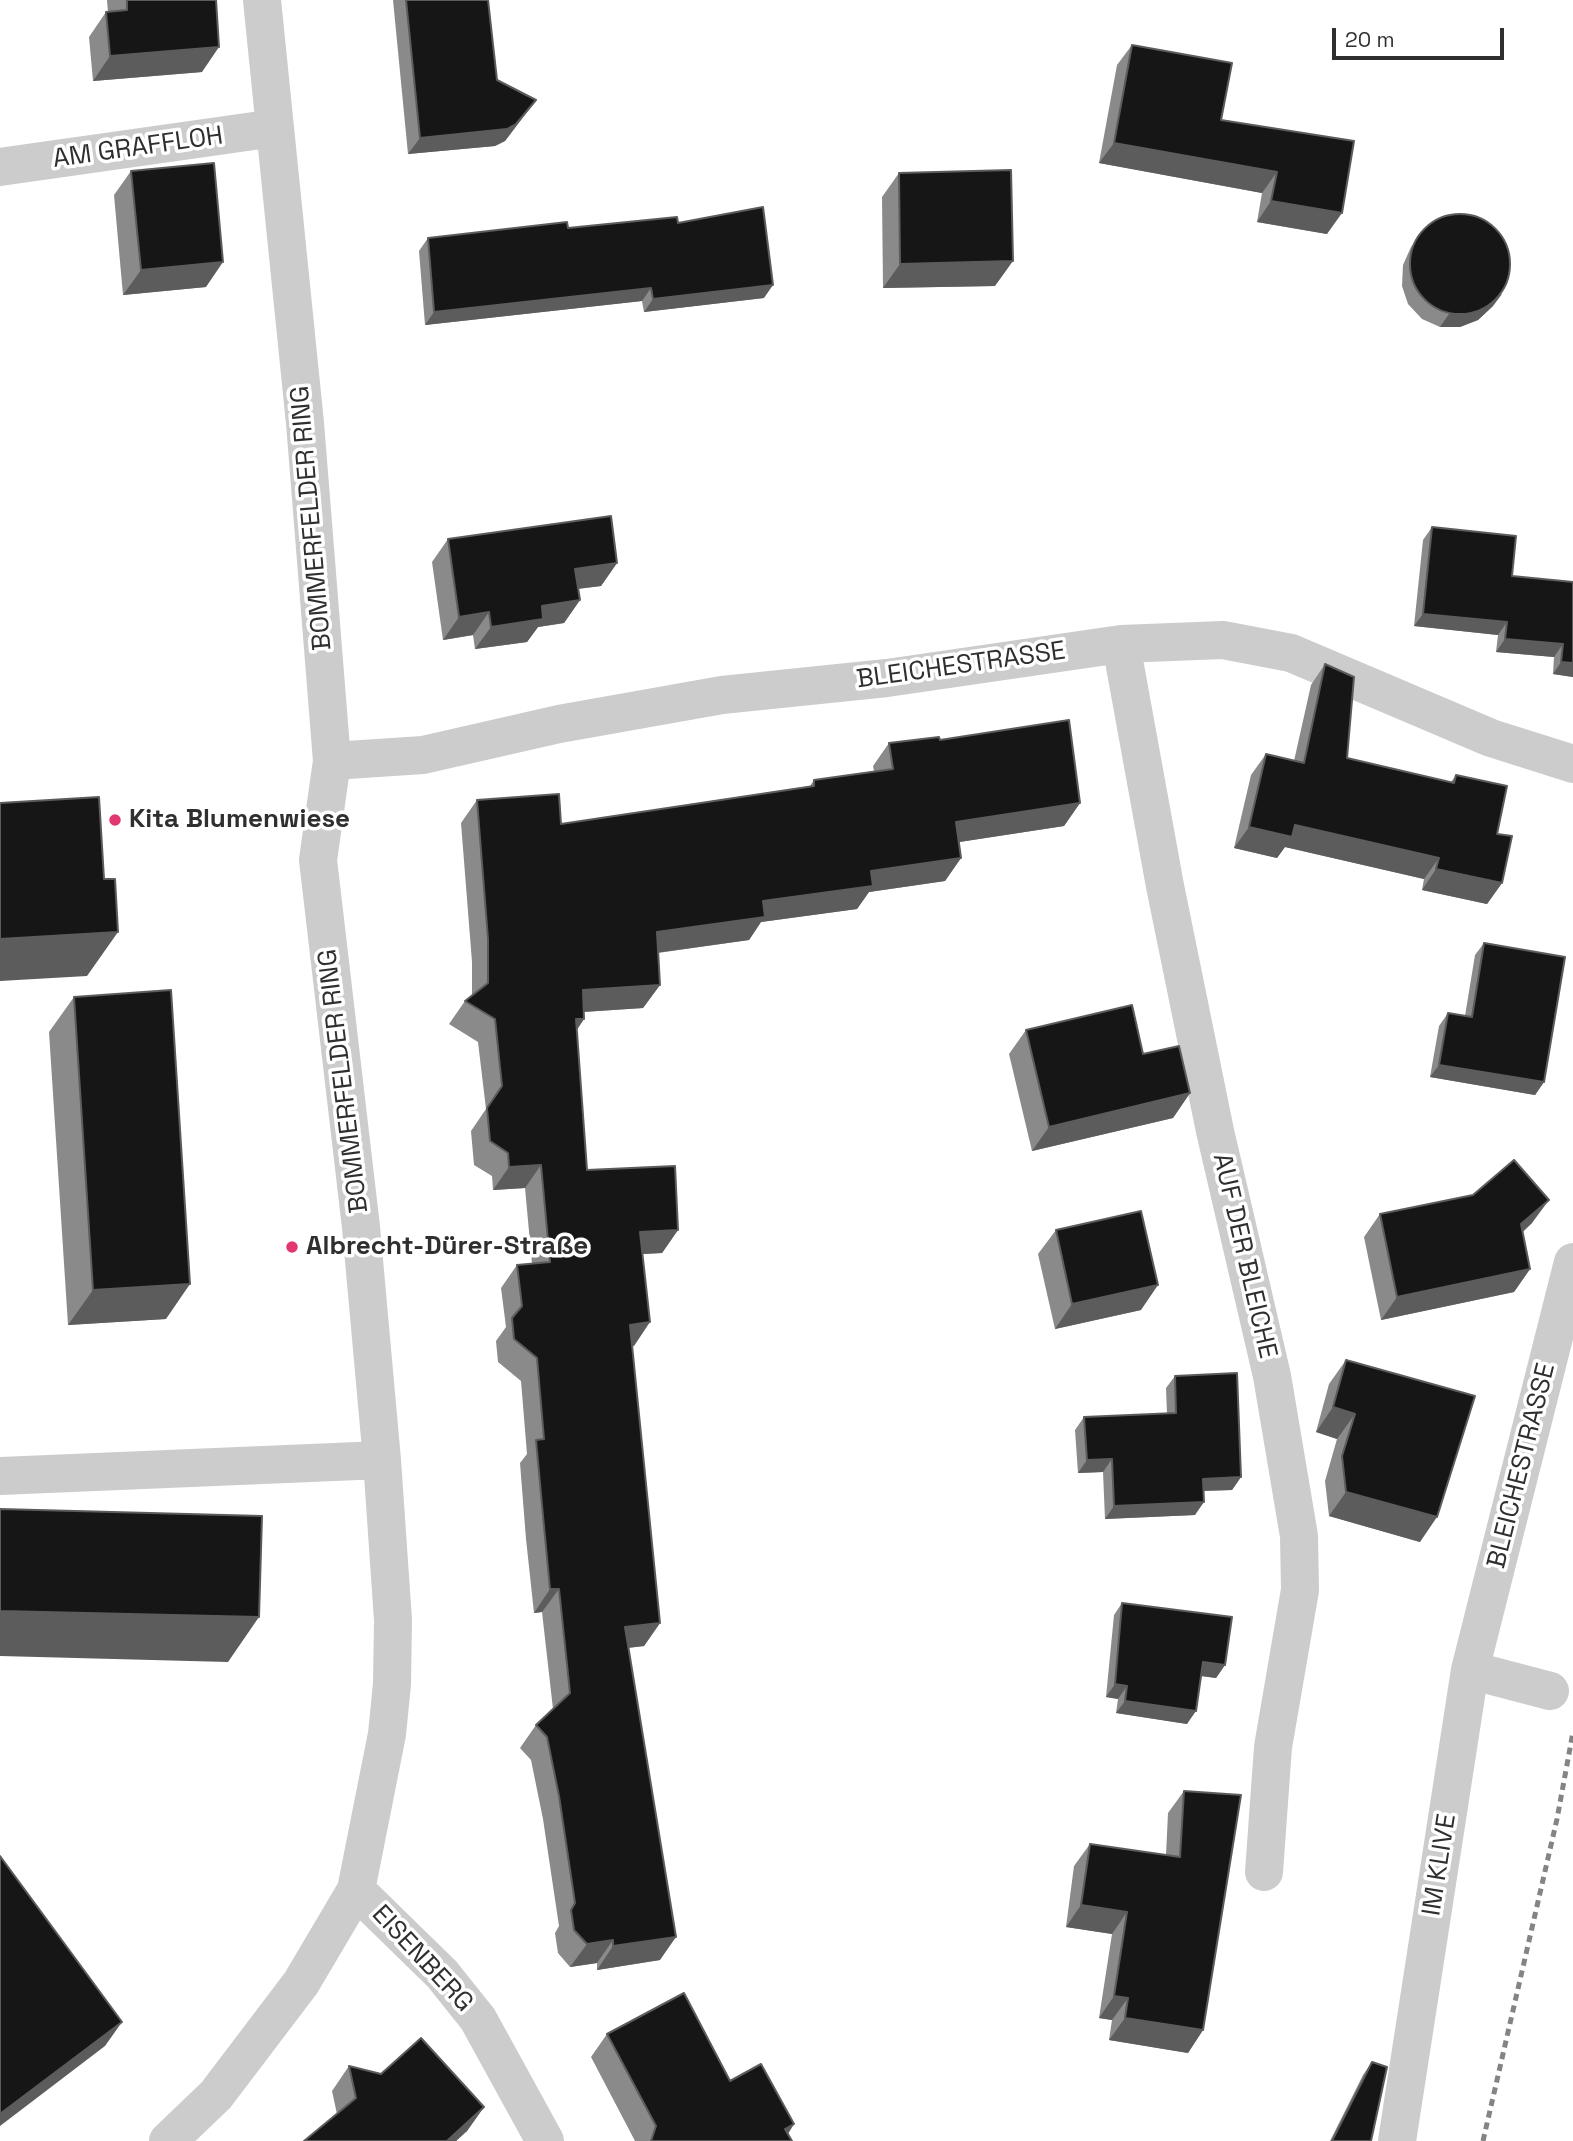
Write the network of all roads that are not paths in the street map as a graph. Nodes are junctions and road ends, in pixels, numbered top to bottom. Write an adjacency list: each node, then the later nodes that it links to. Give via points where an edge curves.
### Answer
1 (262, 0): 2 (street, BOMMERFELDER RING)
2 (275, 128): 3 (street, AM GRAFFLOH); 5 (street, BOMMERFELDER RING)
3 (0, 167)
4 (1121, 644): 5 (street, BLEICHESTRASSE, via 887,678 722,695 559,724 423,755); 6 (street, BLEICHESTRASSE, via 1223,640 1291,653 1491,738); 12 (street, AUF DER BLEICHE, via 1181,968 1272,1376 1299,1536 1300,1590 1272,1747)
5 (332, 761): 8 (street, BOMMERFELDER RING, via 318,860 361,1227)
6 (1573, 764)
7 (1573, 1262): 10 (street, BLEICHESTRASSE)
8 (382, 1460): 9 (street); 13 (street, BOMMERFELDER RING, via 393,1620 392,1684 387,1734)
9 (0, 1476)
10 (1470, 1670): 11 (street); 16 (street, IM KLIVE)
11 (1550, 1691)
12 (1264, 1872)
13 (356, 1890): 14 (street, BOMMERFELDER RING, via 292,1994 216,2095); 15 (street, EISENBERG, via 442,1974 478,2019)
14 (168, 2141)
15 (545, 2141)
16 (1397, 2141)

